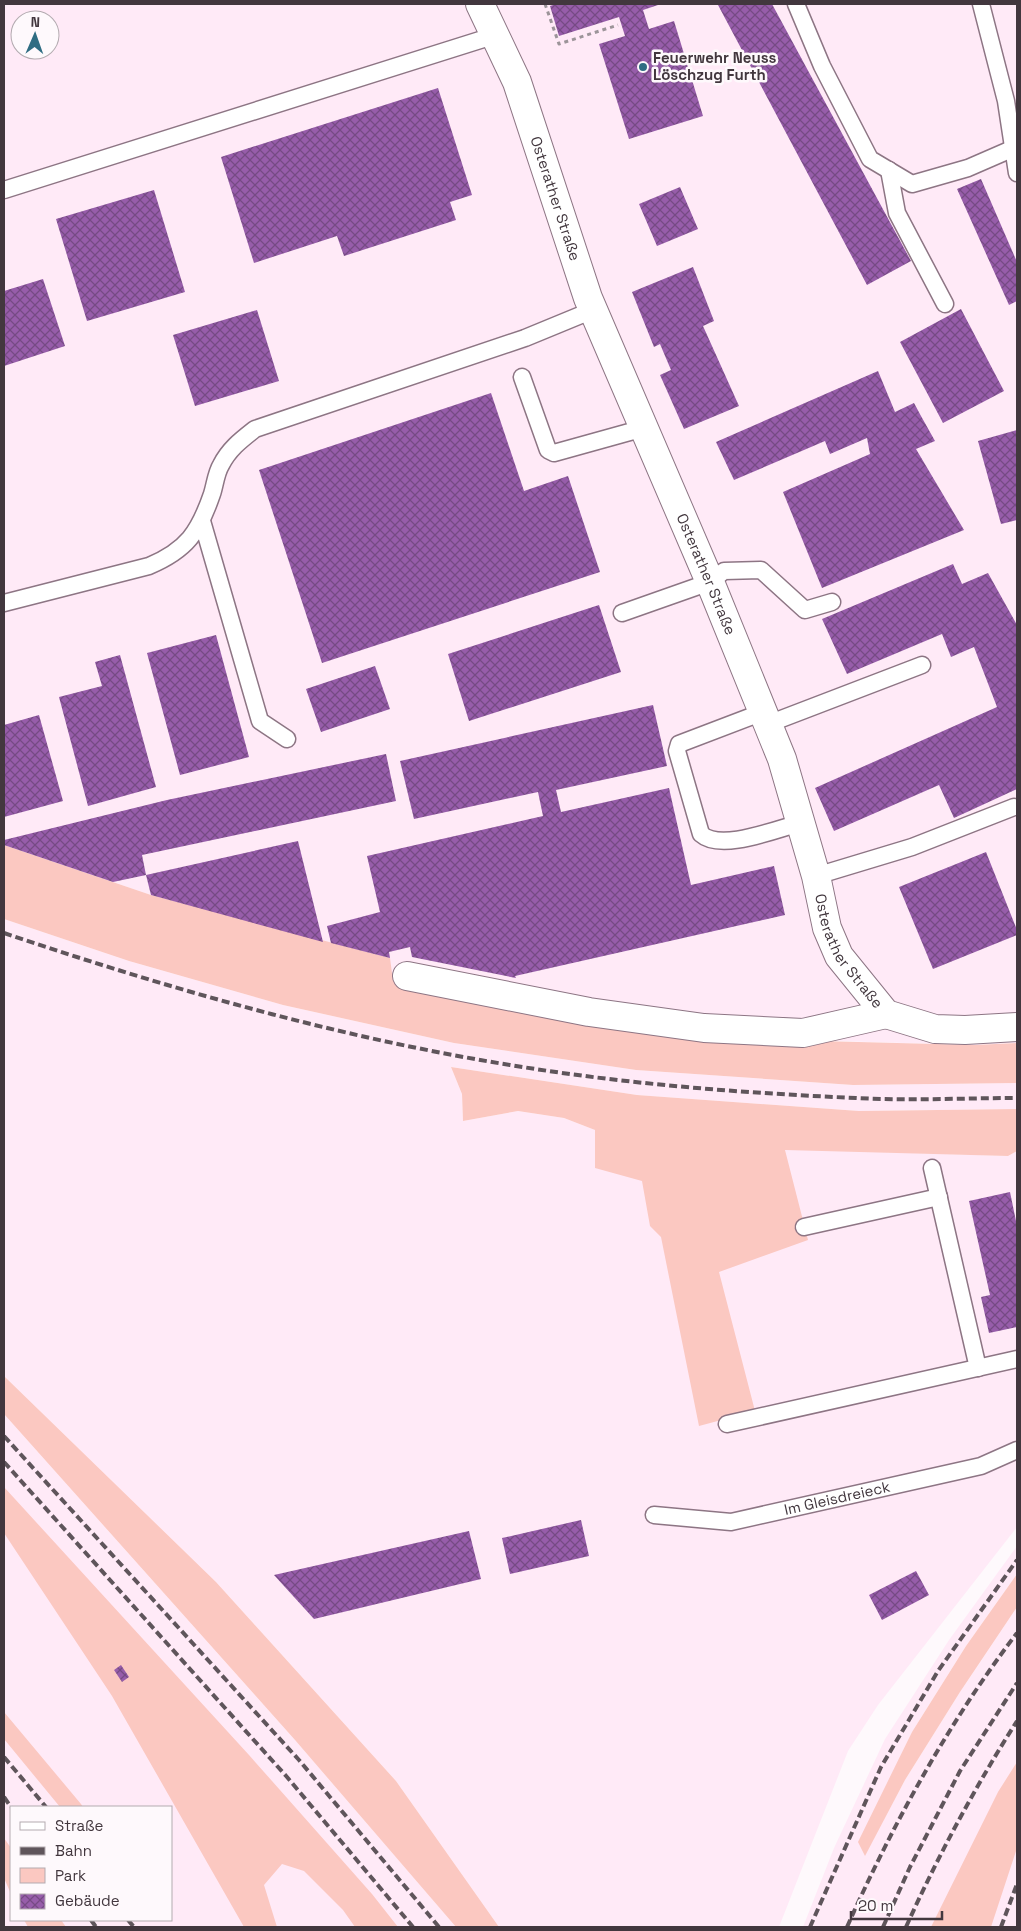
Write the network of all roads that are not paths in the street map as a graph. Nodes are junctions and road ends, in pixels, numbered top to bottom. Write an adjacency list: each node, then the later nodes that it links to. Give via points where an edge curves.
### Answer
1 (480, 4): 4 (street, Osterather Straße)
2 (796, 4): 6 (lane, via 822,66 870,159)
3 (981, 4): 5 (lane, via 1006,101)
4 (496, 34): 8 (lane); 10 (street, Osterather Straße, via 517,82)
5 (1014, 148): 6 (lane, via 968,168 912,184); 7 (lane)
6 (889, 170): 9 (lane, via 898,213)
7 (1017, 173)
8 (4, 190)
9 (945, 304)
10 (593, 310): 12 (street, Osterather Straße); 13 (lane, via 525,338 254,429 233,446 220,466)
11 (522, 377): 12 (lane, via 548,450 554,453)
12 (644, 428): 14 (street, Osterather Straße)
13 (202, 521): 15 (lane, via 188,542 170,557 149,566); 20 (lane, via 260,721)
14 (710, 582): 16 (lane, via 724,571 762,570 804,610); 17 (lane); 19 (street, Osterather Straße)
15 (4, 602)
16 (832, 602)
17 (622, 613)
18 (922, 665): 19 (lane)
19 (766, 718): 22 (street, Osterather Straße, via 782,758); 22 (lane, via 679,744 677,751 701,834 708,840 726,842)
20 (287, 739)
21 (1014, 807): 23 (lane, via 912,847)
22 (800, 823): 23 (street, Osterather Straße)
23 (816, 876): 25 (street, Osterather Straße, via 827,928 840,956)
24 (407, 976): 25 (street, via 588,1012 704,1028 803,1033)
25 (886, 1014): 26 (street, Osterather Straße, via 935,1029)
26 (1017, 1027)
27 (932, 1168): 28 (lane)
28 (939, 1197): 29 (lane); 31 (lane)
29 (804, 1227)
30 (1017, 1358): 31 (lane)
31 (978, 1368): 32 (lane)
32 (727, 1424)
33 (1017, 1450): 34 (lane, Im Gleisdreieck, via 981,1466 731,1522)
34 (654, 1515)

